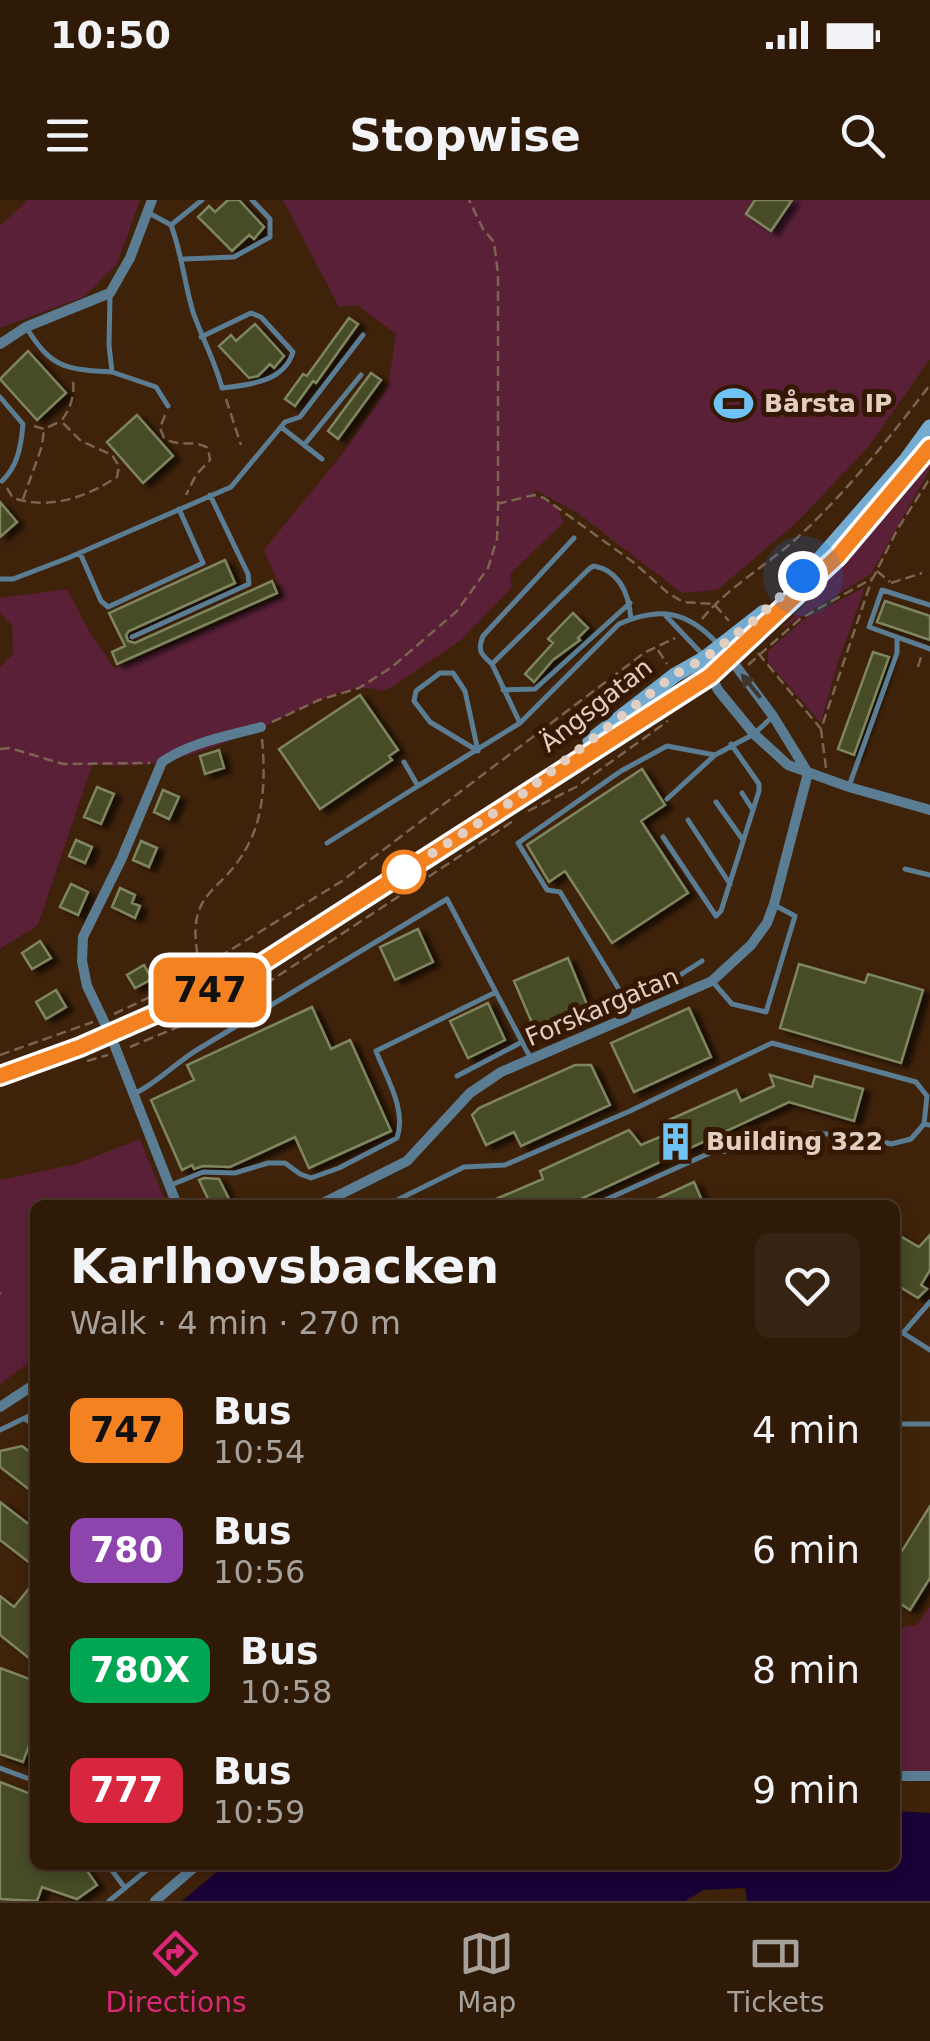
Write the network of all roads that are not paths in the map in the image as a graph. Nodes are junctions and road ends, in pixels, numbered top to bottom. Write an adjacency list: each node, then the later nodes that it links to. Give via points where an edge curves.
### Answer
1 (152, 200): 4 (street)
2 (202, 200): 5 (lane)
3 (252, 200): 6 (lane, via 270,219 270,237 234,257)
4 (148, 213): 5 (lane); 7 (street)
5 (171, 225): 6 (lane)
6 (184, 259): 10 (lane)
7 (110, 293): 8 (street); 12 (lane)
8 (26, 327): 11 (street); 12 (lane, via 47,357 68,368)
9 (363, 335): 16 (lane, via 300,417)
10 (201, 337): 10 (lane, via 251,313 294,352 258,385 222,388)
11 (0, 344)
12 (112, 372): 15 (lane, via 156,388)
13 (361, 375): 18 (lane)
14 (0, 397): 21 (lane, via 23,424 18,459)
15 (168, 406)
16 (281, 427): 18 (lane); 22 (lane, via 234,484)
17 (930, 427): 32 (main road, via 826,554)
18 (304, 445): 20 (lane)
19 (930, 447): 32 (main road, via 838,556)
20 (322, 459)
21 (2, 481)
22 (210, 496): 23 (lane); 31 (lane, via 249,584)
23 (178, 510): 25 (lane); 25 (lane, via 202,562 108,607)
24 (574, 538): 37 (lane, via 483,636 478,647)
25 (80, 553): 26 (lane)
26 (0, 579)
27 (630, 603): 30 (lane); 37 (lane, via 621,584 594,566); 39 (lane, via 535,689)
28 (930, 605): 33 (lane, via 882,590 869,627)
29 (664, 614): 30 (lane); 35 (lane, via 698,623); 36 (lane)
30 (631, 619): 41 (lane)
31 (132, 637)
32 (743, 637): 35 (main road)
33 (897, 637): 34 (lane); 50 (lane)
34 (930, 649)
35 (726, 652): 36 (main road, Ängsgatan); 38 (main road, Ängsgatan); 40 (street, one-way to 35)
36 (705, 658): 38 (street); 52 (main road, Ängsgatan)
37 (492, 664): 39 (lane)
38 (710, 676): 43 (street); 52 (main road, Ängsgatan)
39 (502, 690): 41 (lane)
40 (773, 716): 43 (lane); 48 (street)
41 (520, 723): 45 (lane)
42 (262, 728): 70 (street, via 162,762 83,937 87,986)
43 (754, 734): 44 (lane); 48 (street)
44 (732, 744): 46 (lane); 55 (lane, via 758,784)
45 (478, 751): 45 (lane, via 466,691 452,673 416,691 414,701 430,722); 49 (lane)
46 (714, 755): 53 (lane); 68 (lane, via 667,746 518,844 547,890 560,892)
47 (404, 762): 49 (lane)
48 (808, 774): 50 (street); 64 (street, Forskargatan)
49 (418, 786): 60 (lane)
50 (848, 787): 56 (street)
51 (742, 793): 55 (lane)
52 (520, 796): 70 (main road, Ängsgatan, via 244,975)
53 (667, 799)
54 (716, 802): 59 (lane)
55 (753, 810): 59 (lane)
56 (930, 810)
57 (688, 820): 63 (lane)
58 (662, 837): 63 (lane, via 714,915 722,911)
59 (743, 840): 63 (lane)
60 (327, 844)
61 (905, 869): 62 (lane)
62 (930, 876)
63 (730, 884)
64 (774, 904): 66 (street, Forskargatan, via 751,945); 66 (lane, via 796,916 766,1012 732,1004)
65 (702, 962): 68 (lane)
66 (712, 981): 69 (street, Forskargatan)
67 (498, 991): 71 (lane); 75 (lane, via 448,899); 77 (lane, via 376,1051 399,1109 396,1138 311,1178 285,1163 268,1163 235,1173 204,1172)
68 (627, 1002): 69 (lane)
69 (634, 1015): 72 (street, Forskargatan)
70 (110, 1034): 73 (main road, Ängsgatan); 75 (street)
71 (522, 1042): 72 (lane); 74 (lane)
72 (531, 1060): 79 (street, Forskargatan, via 470,1094 407,1162)
73 (0, 1076)
74 (457, 1076)
75 (131, 1095): 77 (street)
76 (927, 1124): 80 (lane, via 927,1096 916,1082 772,1042 505,1165 464,1167); 81 (lane, via 911,1139 891,1144 811,1132 773,1149 712,1152)
77 (169, 1186): 78 (street)
78 (175, 1200)
79 (329, 1200)
80 (397, 1200)
81 (605, 1200)
82 (930, 1302): 83 (lane)
83 (902, 1333): 84 (lane)
84 (930, 1350)
85 (30, 1387): 86 (street)
86 (0, 1408)
87 (30, 1416): 88 (lane)
88 (26, 1418): 89 (lane); 92 (lane)
89 (30, 1422)
90 (900, 1424): 91 (lane)
91 (930, 1424)
92 (0, 1430)
93 (0, 1768): 96 (lane)
94 (900, 1776): 95 (street)
95 (930, 1776)
96 (30, 1779)
97 (112, 1870): 100 (lane)
98 (147, 1870): 100 (lane)
99 (191, 1870): 102 (street)
100 (125, 1888): 101 (lane)
101 (109, 1901)
102 (155, 1901)

